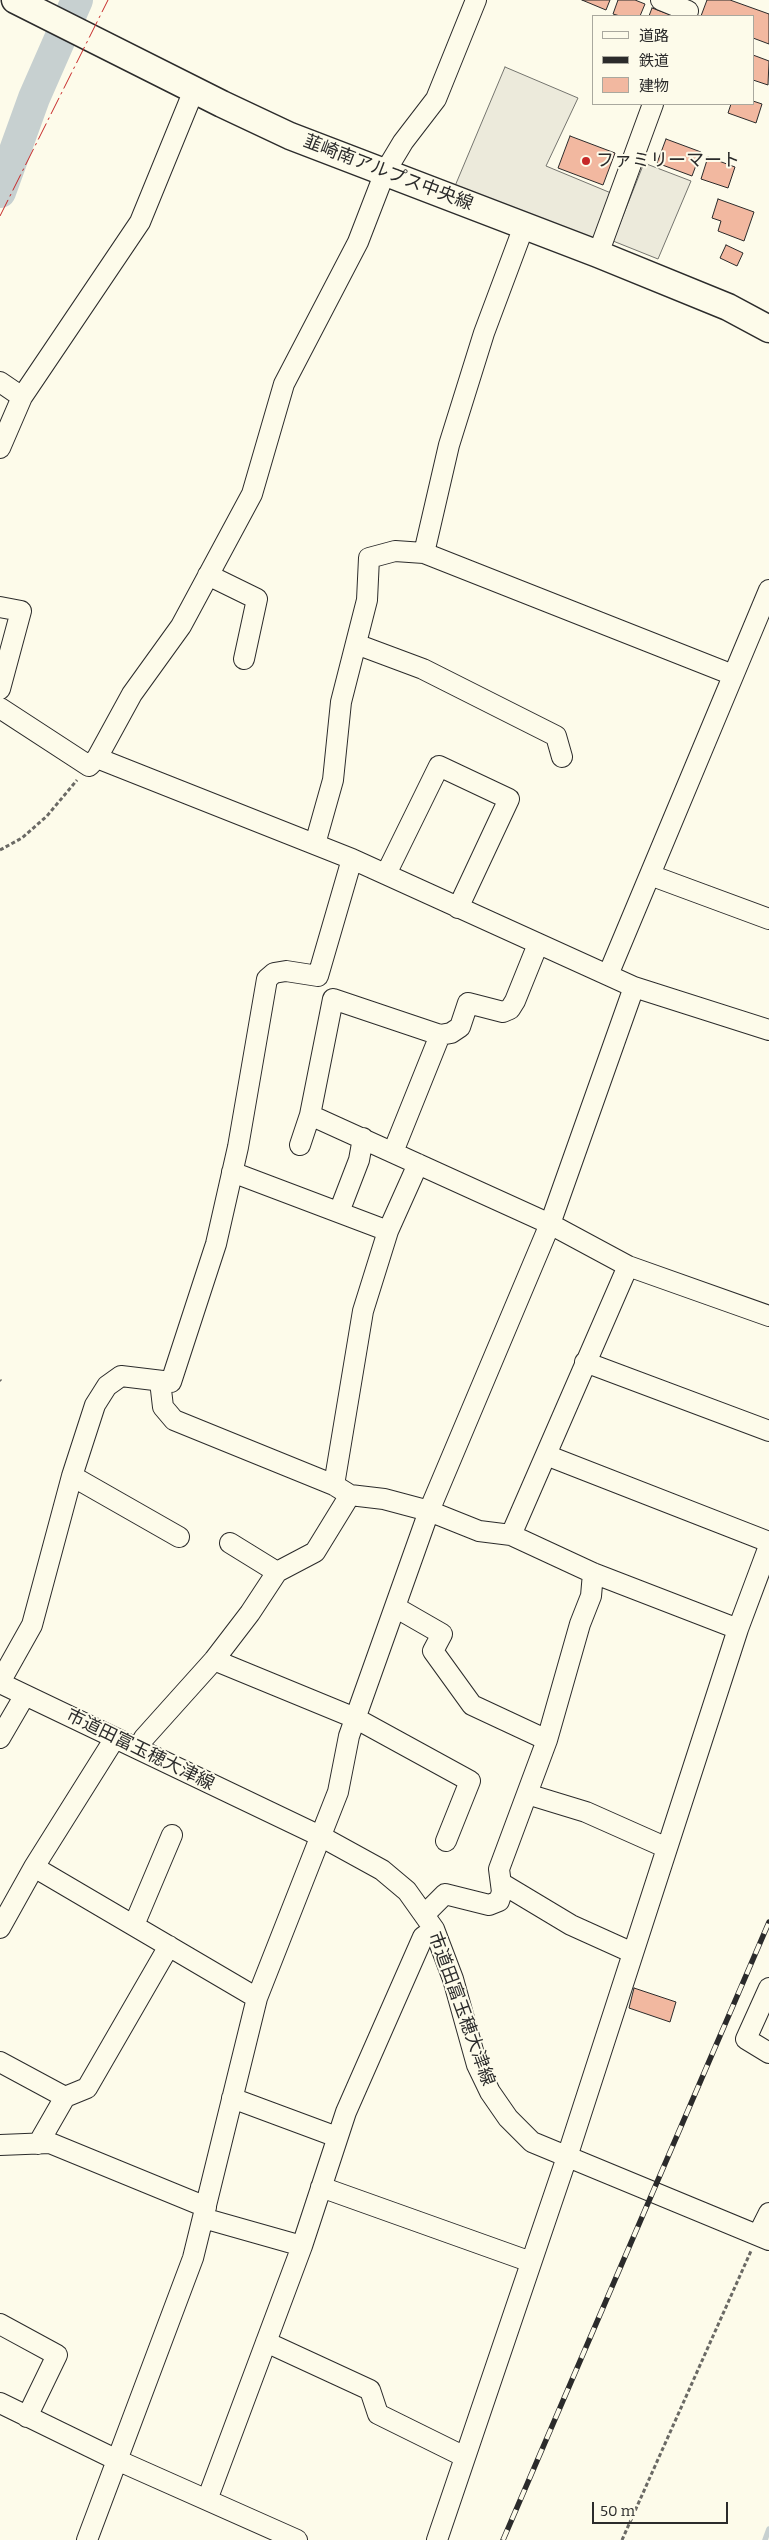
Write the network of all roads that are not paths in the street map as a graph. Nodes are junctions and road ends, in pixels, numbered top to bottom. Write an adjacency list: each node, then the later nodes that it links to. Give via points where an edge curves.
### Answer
1 (15, 0): 5 (main road, 韮崎南アルプス中央線)
2 (476, 0): 8 (street, via 436,99)
3 (661, 0): 4 (street)
4 (689, 9)
5 (58, 17): 6 (main road, 韮崎南アルプス中央線)
6 (194, 90): 8 (main road, 韮崎南アルプス中央線, via 290,136); 13 (street, via 140,222)
7 (654, 105): 10 (street)
8 (385, 172): 9 (main road, 韮崎南アルプス中央線); 16 (street, via 358,242 284,384 252,494)
9 (524, 226): 10 (main road, 韮崎南アルプス中央線); 15 (street, via 484,333 449,445)
10 (598, 254): 11 (main road, 韮崎南アルプス中央線, via 728,307)
11 (769, 329)
12 (0, 382): 13 (street)
13 (22, 397): 14 (street)
14 (1, 444)
15 (424, 553): 19 (street, via 395,551 370,558 367,600); 21 (street)
16 (208, 575): 20 (street, via 257,599); 25 (street, via 181,626 132,694)
17 (768, 596): 21 (street)
18 (0, 607): 22 (street, via 22,611)
19 (356, 644): 24 (street, via 423,669 556,736); 26 (street, via 341,702 333,780)
20 (244, 659)
21 (733, 675): 29 (street)
22 (0, 689)
23 (0, 708): 25 (street)
24 (562, 757)
25 (93, 762): 26 (street)
26 (315, 844): 27 (street)
27 (352, 859): 28 (street); 42 (street, via 318,976 286,971 274,972 268,979)
28 (386, 874): 30 (street); 30 (street, via 439,766 510,799)
29 (650, 875): 31 (street); 33 (street)
30 (458, 908): 32 (street)
31 (769, 919)
32 (538, 944): 33 (street); 36 (street, via 510,1009 502,1012 468,1003 460,1027)
33 (608, 975): 34 (street)
34 (634, 987): 35 (street); 44 (street)
35 (769, 1030)
36 (440, 1035): 37 (street, via 333,999); 40 (street)
37 (310, 1114): 38 (street); 39 (street)
38 (362, 1138): 40 (street); 43 (street, via 359,1160)
39 (300, 1144)
40 (392, 1152): 41 (street)
41 (418, 1164): 44 (street); 45 (street)
42 (232, 1172): 43 (street); 49 (street, via 216,1244 171,1382)
43 (339, 1212): 45 (street)
44 (550, 1224): 46 (street); 54 (street)
45 (388, 1231): 53 (street, via 363,1311)
46 (628, 1266): 47 (street); 48 (street)
47 (769, 1316)
48 (585, 1362): 50 (street); 51 (street)
49 (160, 1381): 52 (street, via 121,1376 107,1386 95,1405); 53 (street, via 163,1407 174,1420)
50 (769, 1431)
51 (546, 1455): 55 (street); 57 (street)
52 (72, 1476): 56 (street); 66 (street, via 32,1624)
53 (342, 1490): 54 (street); 60 (street, via 316,1552)
54 (429, 1511): 55 (street, via 479,1531); 63 (street)
55 (511, 1535): 61 (street)
56 (179, 1537)
57 (769, 1542)
58 (230, 1543): 60 (street)
59 (769, 1546): 62 (street)
60 (276, 1572): 65 (street)
61 (593, 1573): 64 (street); 71 (street, via 591,1596)
62 (761, 1592): 64 (street)
63 (395, 1607): 68 (street); 71 (street, via 442,1634 433,1651 472,1705)
64 (738, 1628): 77 (street)
65 (214, 1660): 68 (street); 72 (street, via 144,1738)
66 (0, 1683): 67 (street, 市道田富玉穂大津線)
67 (25, 1695): 69 (street); 70 (street, 市道田富玉穂大津線)
68 (355, 1718): 75 (street, via 338,1792); 76 (street, via 470,1781)
69 (0, 1738)
70 (116, 1738): 72 (street, 市道田富玉穂大津線); 78 (street)
71 (547, 1740): 73 (street)
72 (138, 1750): 75 (street, 市道田富玉穂大津線)
73 (527, 1794): 77 (street, via 586,1812); 79 (street, via 499,1869)
74 (172, 1835): 81 (street)
75 (322, 1838): 80 (street, 市道田富玉穂大津線, via 382,1870 407,1891); 86 (street)
76 (446, 1841)
77 (667, 1848): 84 (street)
78 (34, 1867): 81 (street); 82 (street)
79 (501, 1883): 80 (street, via 499,1901 489,1906 444,1894); 84 (street, via 571,1925)
80 (429, 1922): 91 (street); 94 (street, 市道田富玉穂大津線, via 450,1972 477,2065 490,2092 508,2118 532,2142)
81 (134, 1925): 83 (street)
82 (0, 1928)
83 (170, 1946): 86 (street); 89 (street, via 87,2088)
84 (633, 1954): 94 (street)
85 (769, 1988): 87 (street, via 746,2039)
86 (257, 1998): 90 (street)
87 (769, 2053)
88 (0, 2062): 89 (street)
89 (65, 2097): 92 (street)
90 (232, 2098): 91 (street); 96 (street)
91 (337, 2137): 95 (street)
92 (38, 2144): 93 (street); 96 (street, via 50,2143)
93 (0, 2145)
94 (567, 2157): 98 (street, 市道田富玉穂大津線); 100 (street)
95 (321, 2187): 99 (street); 100 (street)
96 (205, 2212): 99 (street); 106 (street, via 193,2258)
97 (769, 2212): 98 (street)
98 (763, 2238)
99 (302, 2246): 102 (street)
100 (531, 2262): 105 (street)
101 (0, 2324): 104 (street, via 58,2355)
102 (266, 2342): 105 (street, via 370,2390 378,2414); 107 (street)
103 (0, 2403): 104 (street)
104 (27, 2417): 106 (street)
105 (465, 2457): 110 (street)
106 (117, 2460): 107 (street); 109 (street)
107 (207, 2500): 108 (street)
108 (291, 2539)
109 (87, 2540)
110 (437, 2540)

